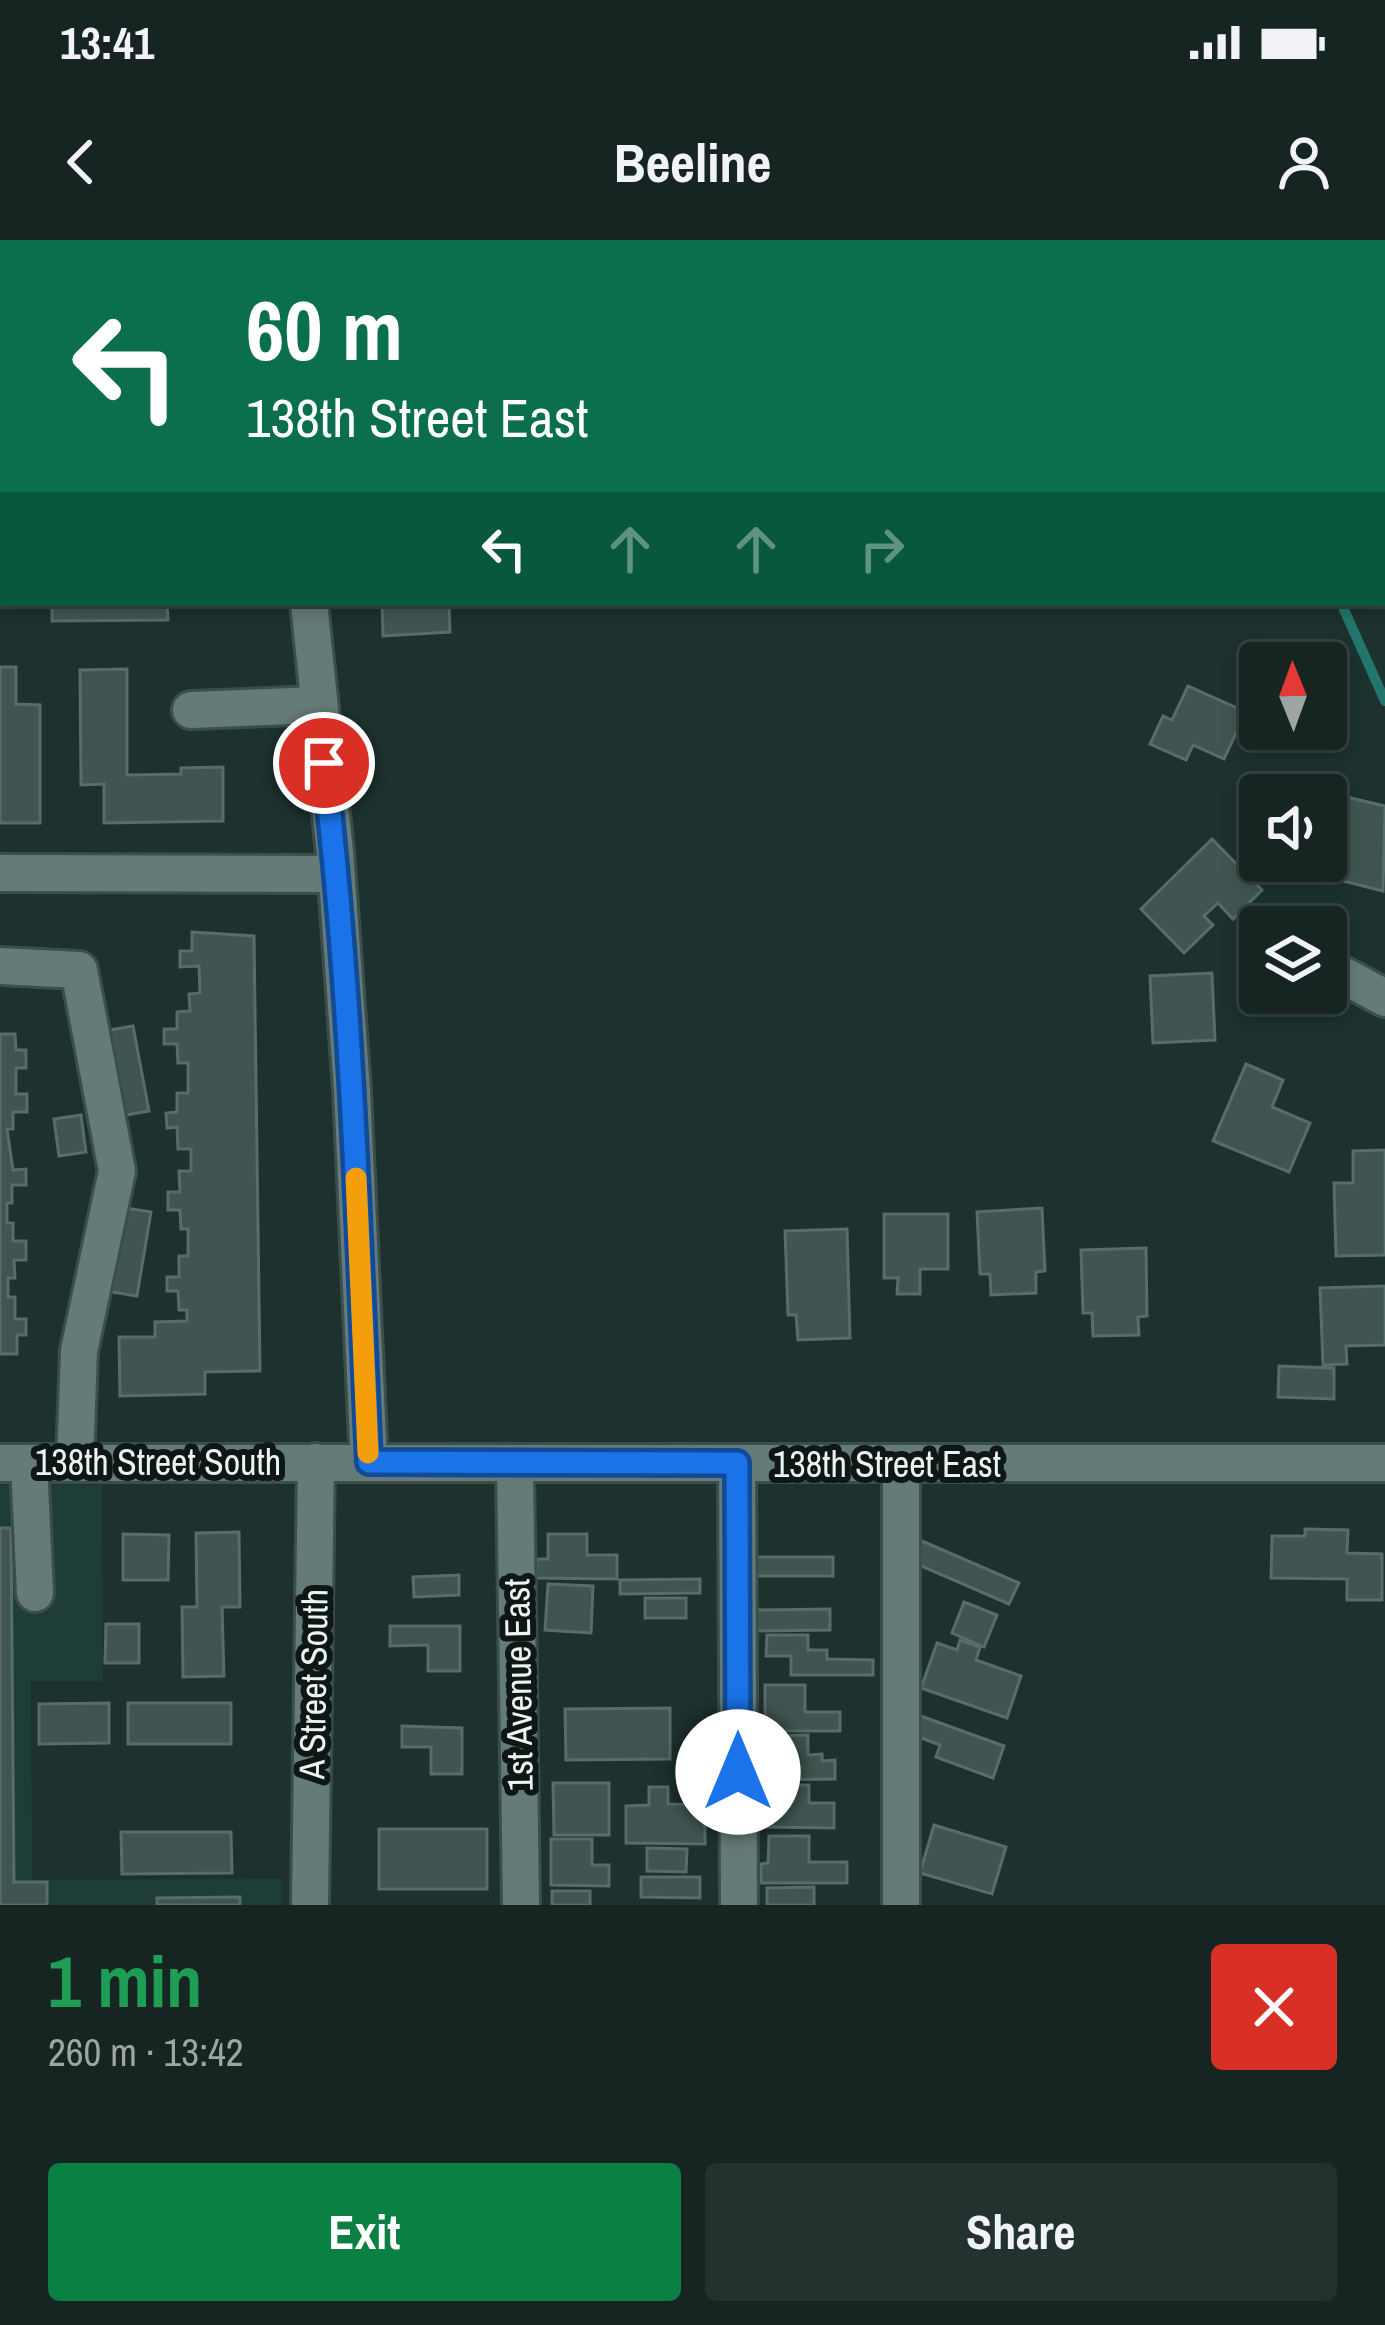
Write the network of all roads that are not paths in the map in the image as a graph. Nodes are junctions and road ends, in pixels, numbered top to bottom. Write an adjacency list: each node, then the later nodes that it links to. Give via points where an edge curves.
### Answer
1 (309, 606): 2 (street)
2 (317, 705): 3 (street); 5 (street)
3 (191, 710)
4 (0, 873): 5 (street)
5 (336, 874): 11 (street)
6 (0, 966): 9 (street, via 79,970 117,1171 79,1351)
7 (1347, 977): 8 (street)
8 (1385, 998)
9 (75, 1462): 10 (street, 138th Street South); 13 (street, 138th Street South)
10 (316, 1462): 11 (street, 138th Street East); 18 (street, A Street South)
11 (369, 1462): 15 (street, 138th Street East)
12 (1385, 1462): 16 (street, 138th Street East)
13 (14, 1463): 17 (street)
14 (737, 1463): 15 (street, 138th Street East); 16 (street, 138th Street East); 20 (street)
15 (515, 1464): 19 (street, 1st Avenue East)
16 (901, 1465): 21 (street)
17 (35, 1593)
18 (310, 1905)
19 (521, 1905)
20 (739, 1905)
21 (901, 1905)

